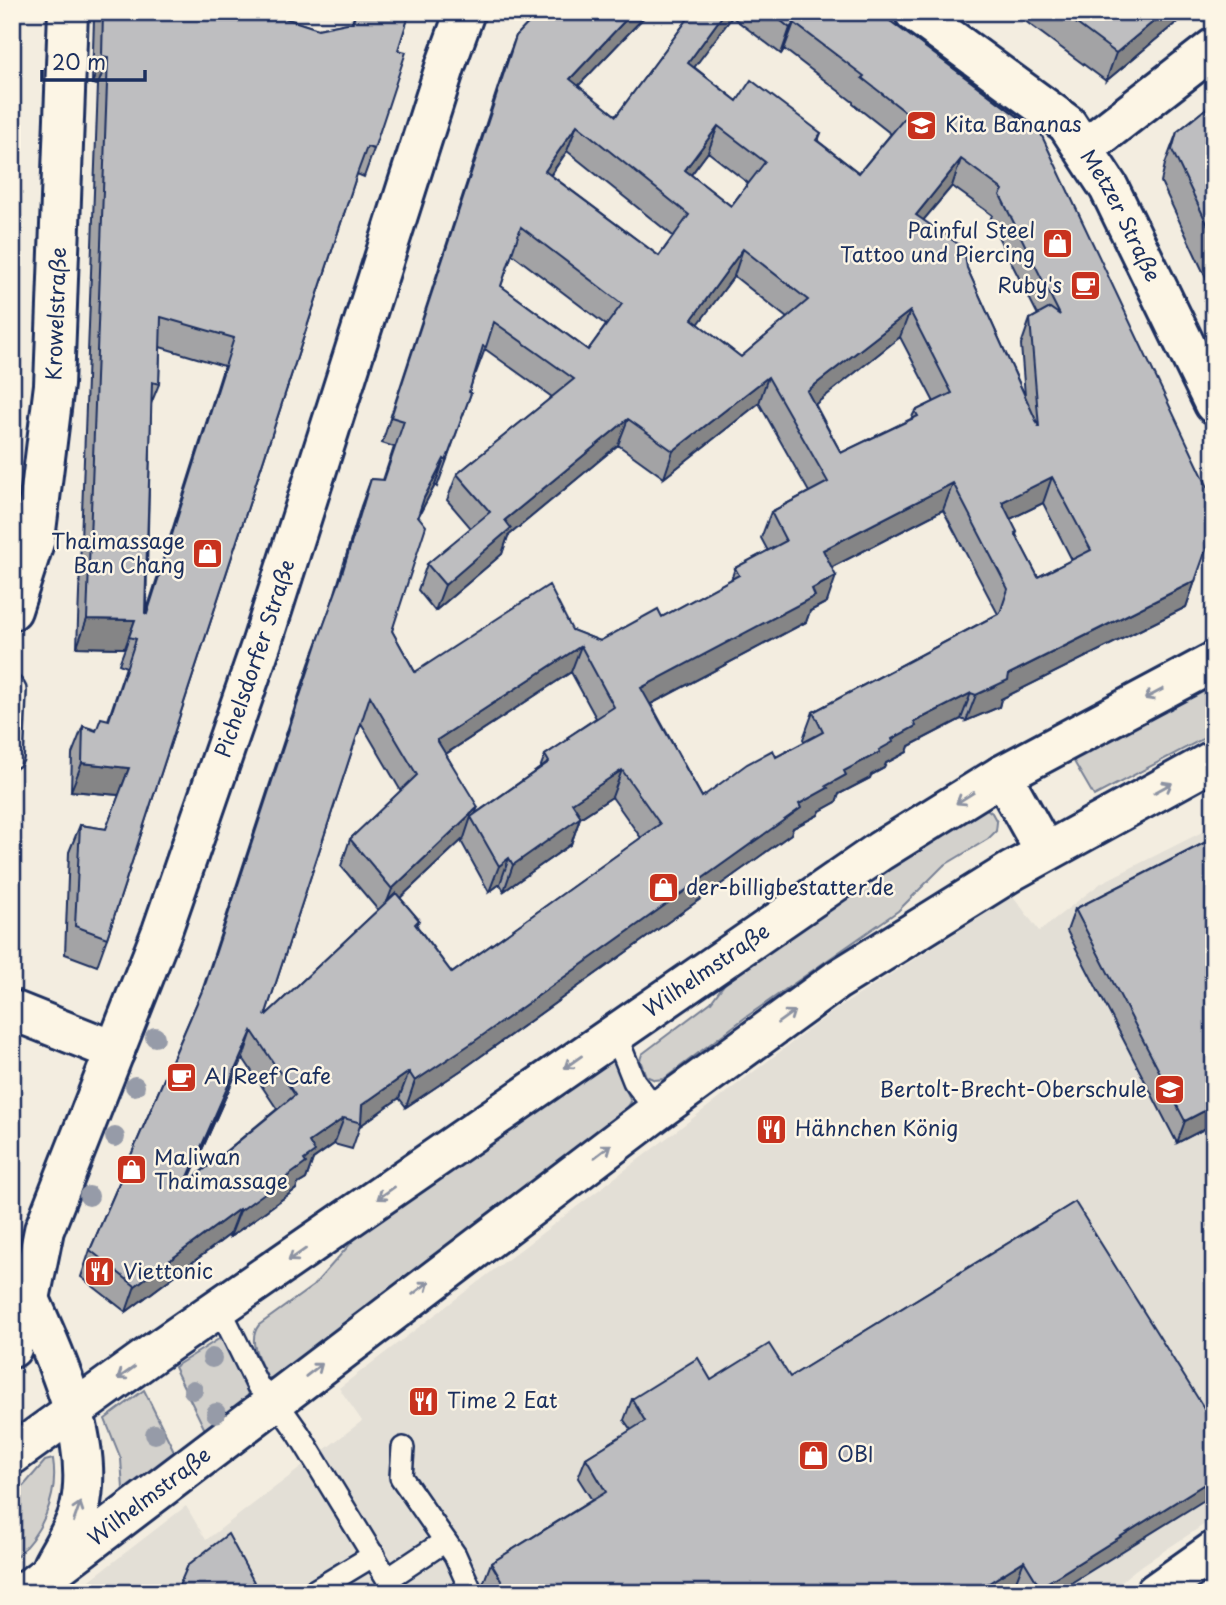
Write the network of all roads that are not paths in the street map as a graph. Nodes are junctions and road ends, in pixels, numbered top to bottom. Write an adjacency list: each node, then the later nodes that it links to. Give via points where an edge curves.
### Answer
1 (68, 12): 7 (street, Krowelstraße, via 54,385 35,539)
2 (465, 12): 16 (street, Pichelsdorfer Straße, via 262,642 162,931)
3 (914, 12): 5 (street, Metzer Straße, via 1067,124)
4 (1214, 48): 5 (street)
5 (1085, 148): 6 (street, Metzer Straße)
6 (1214, 404)
7 (12, 610)
8 (1214, 662): 12 (street, Wilhelmstraße, one-way to 12)
9 (12, 686): 10 (lane)
10 (12, 757)
11 (1214, 760): 13 (street, Wilhelmstraße, one-way to 11)
12 (1002, 775): 13 (street); 15 (street, Wilhelmstraße, one-way to 15, via 880,851)
13 (1045, 852): 17 (street, Wilhelmstraße, one-way to 13, via 837,980)
14 (12, 1010): 16 (street)
15 (615, 1033): 17 (lane, via 634,1081); 19 (street, Wilhelmstraße, one-way to 19)
16 (115, 1051): 18 (street, Pichelsdorfer Straße, via 44,1230)
17 (657, 1111): 21 (street, Wilhelmstraße, one-way to 17)
18 (30, 1299): 20 (street, Pichelsdorfer Straße); 22 (street)
19 (220, 1309): 21 (lane, via 258,1386); 22 (street, Wilhelmstraße, one-way to 22)
20 (12, 1348)
21 (275, 1400): 27 (lane); 28 (street, Wilhelmstraße)
22 (73, 1410): 24 (street, Wilhelmstraße); 28 (street, one-way to 22, via 80,1509 83,1477)
23 (403, 1448): 25 (lane, via 401,1477)
24 (12, 1455)
25 (445, 1541): 29 (lane); 31 (lane)
26 (1214, 1551): 32 (street)
27 (374, 1555): 29 (lane); 30 (lane)
28 (36, 1583)
29 (392, 1586)
30 (311, 1593)
31 (472, 1593)
32 (1155, 1593)

